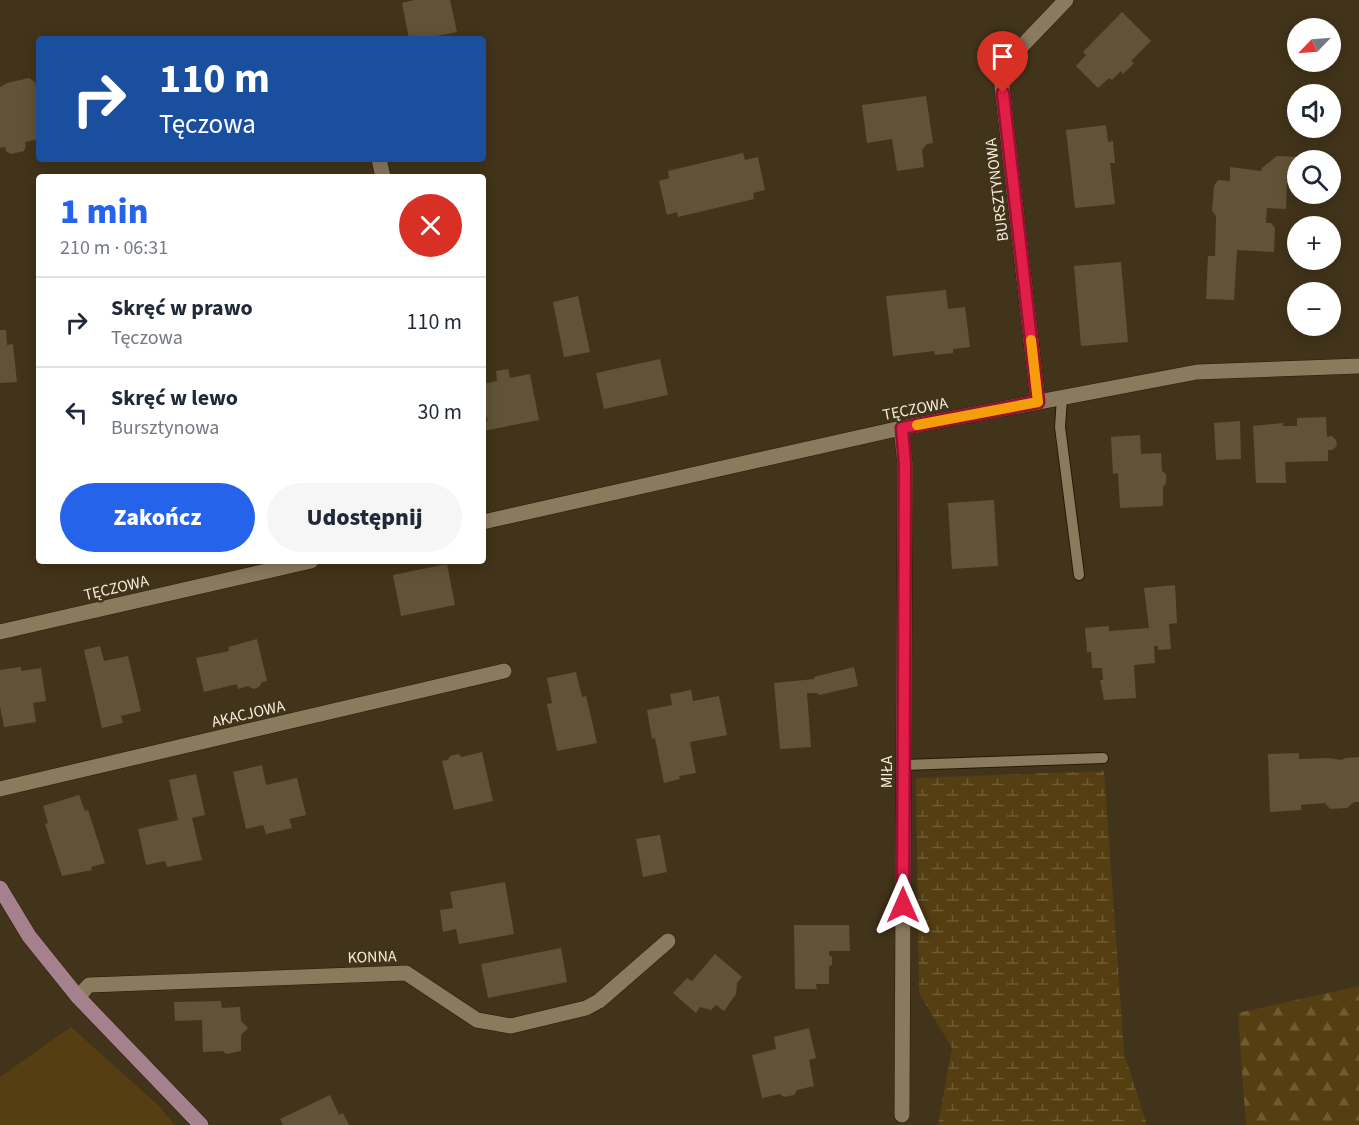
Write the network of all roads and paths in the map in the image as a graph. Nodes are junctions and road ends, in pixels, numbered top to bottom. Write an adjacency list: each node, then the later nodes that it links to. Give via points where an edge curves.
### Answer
1 (1066, 0): 4 (street, BURSZTYNOWA, via 1000,69)
2 (1359, 366): 3 (street, TĘCZOWA, via 1197,372)
3 (1062, 398): 4 (street, TĘCZOWA); 8 (lane, via 1060,428)
4 (1038, 402): 5 (street, TĘCZOWA)
5 (902, 428): 6 (street, TĘCZOWA); 12 (street, MIŁA)
6 (486, 521)
7 (297, 564): 9 (street, TĘCZOWA)
8 (1079, 575)
9 (0, 632)
10 (504, 671): 13 (street, AKACJOWA)
11 (1103, 758): 12 (lane)
12 (904, 765): 17 (street, MIŁA)
13 (0, 789)
14 (2, 896): 16 (street)
15 (668, 940): 16 (street, KONNA, via 599,1001 586,1008 511,1026 477,1020 406,973 89,985)
16 (78, 997): 18 (street)
17 (902, 1115)
18 (201, 1125)

